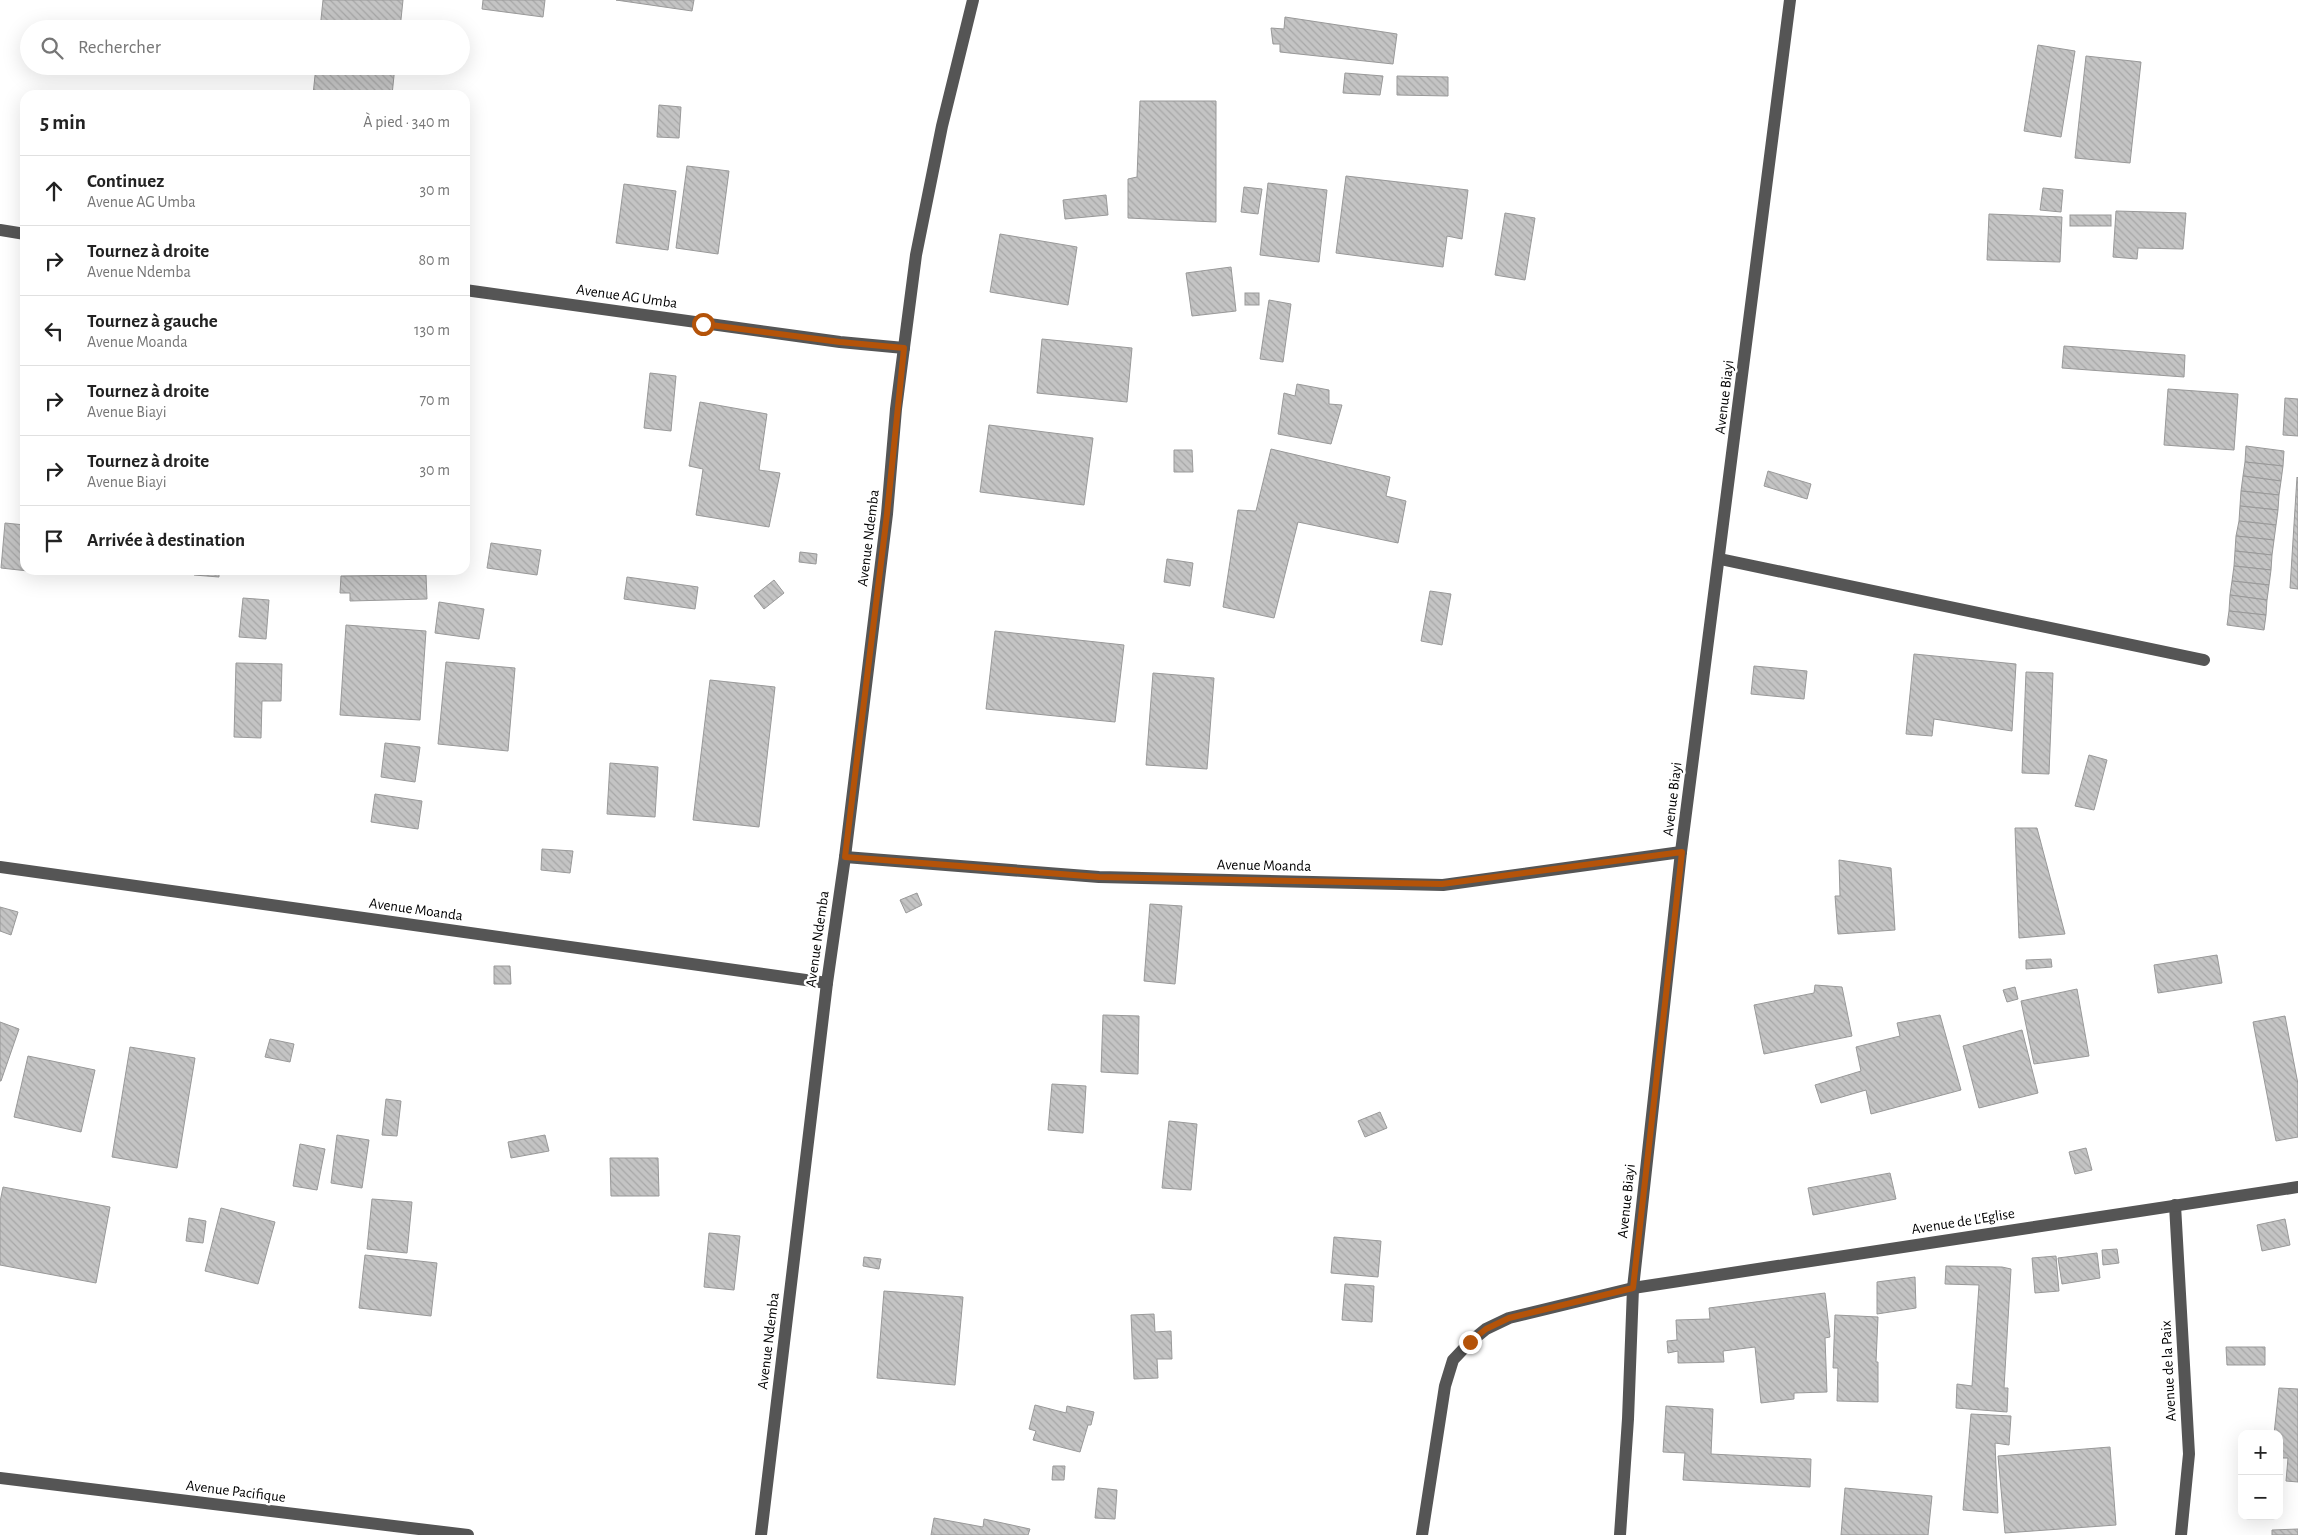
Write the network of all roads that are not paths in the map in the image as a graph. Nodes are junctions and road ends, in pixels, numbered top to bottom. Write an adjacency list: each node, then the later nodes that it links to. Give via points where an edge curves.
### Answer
1 (973, 0): 6 (street, Avenue Ndemba, via 942,126 916,255)
2 (1790, 0): 7 (street, Avenue Biayi)
3 (0, 230): 4 (street)
4 (20, 233)
5 (470, 291): 6 (street, Avenue AG Umba)
6 (904, 348): 10 (street, Avenue Ndemba)
7 (1720, 559): 8 (street); 9 (street, Avenue Biayi)
8 (2204, 660)
9 (1682, 852): 10 (street, Avenue Moanda, via 1442,884 1099,877); 15 (street, Avenue Biayi)
10 (845, 857): 12 (street, Avenue Ndemba)
11 (0, 867): 12 (street, Avenue Moanda)
12 (827, 983): 18 (street, Avenue Ndemba)
13 (2298, 1187): 14 (street, Avenue de L'Eglise)
14 (2175, 1205): 15 (street, Avenue de L'Eglise); 21 (street, Avenue de la Paix, via 2189,1454)
15 (1633, 1288): 19 (street, via 1509,1318 1486,1329 1453,1360 1445,1386); 20 (street, Avenue Biayi)
16 (0, 1478): 17 (street, Avenue Pacifique)
17 (468, 1535)
18 (761, 1535)
19 (1422, 1535)
20 (1620, 1535)
21 (2181, 1535)

